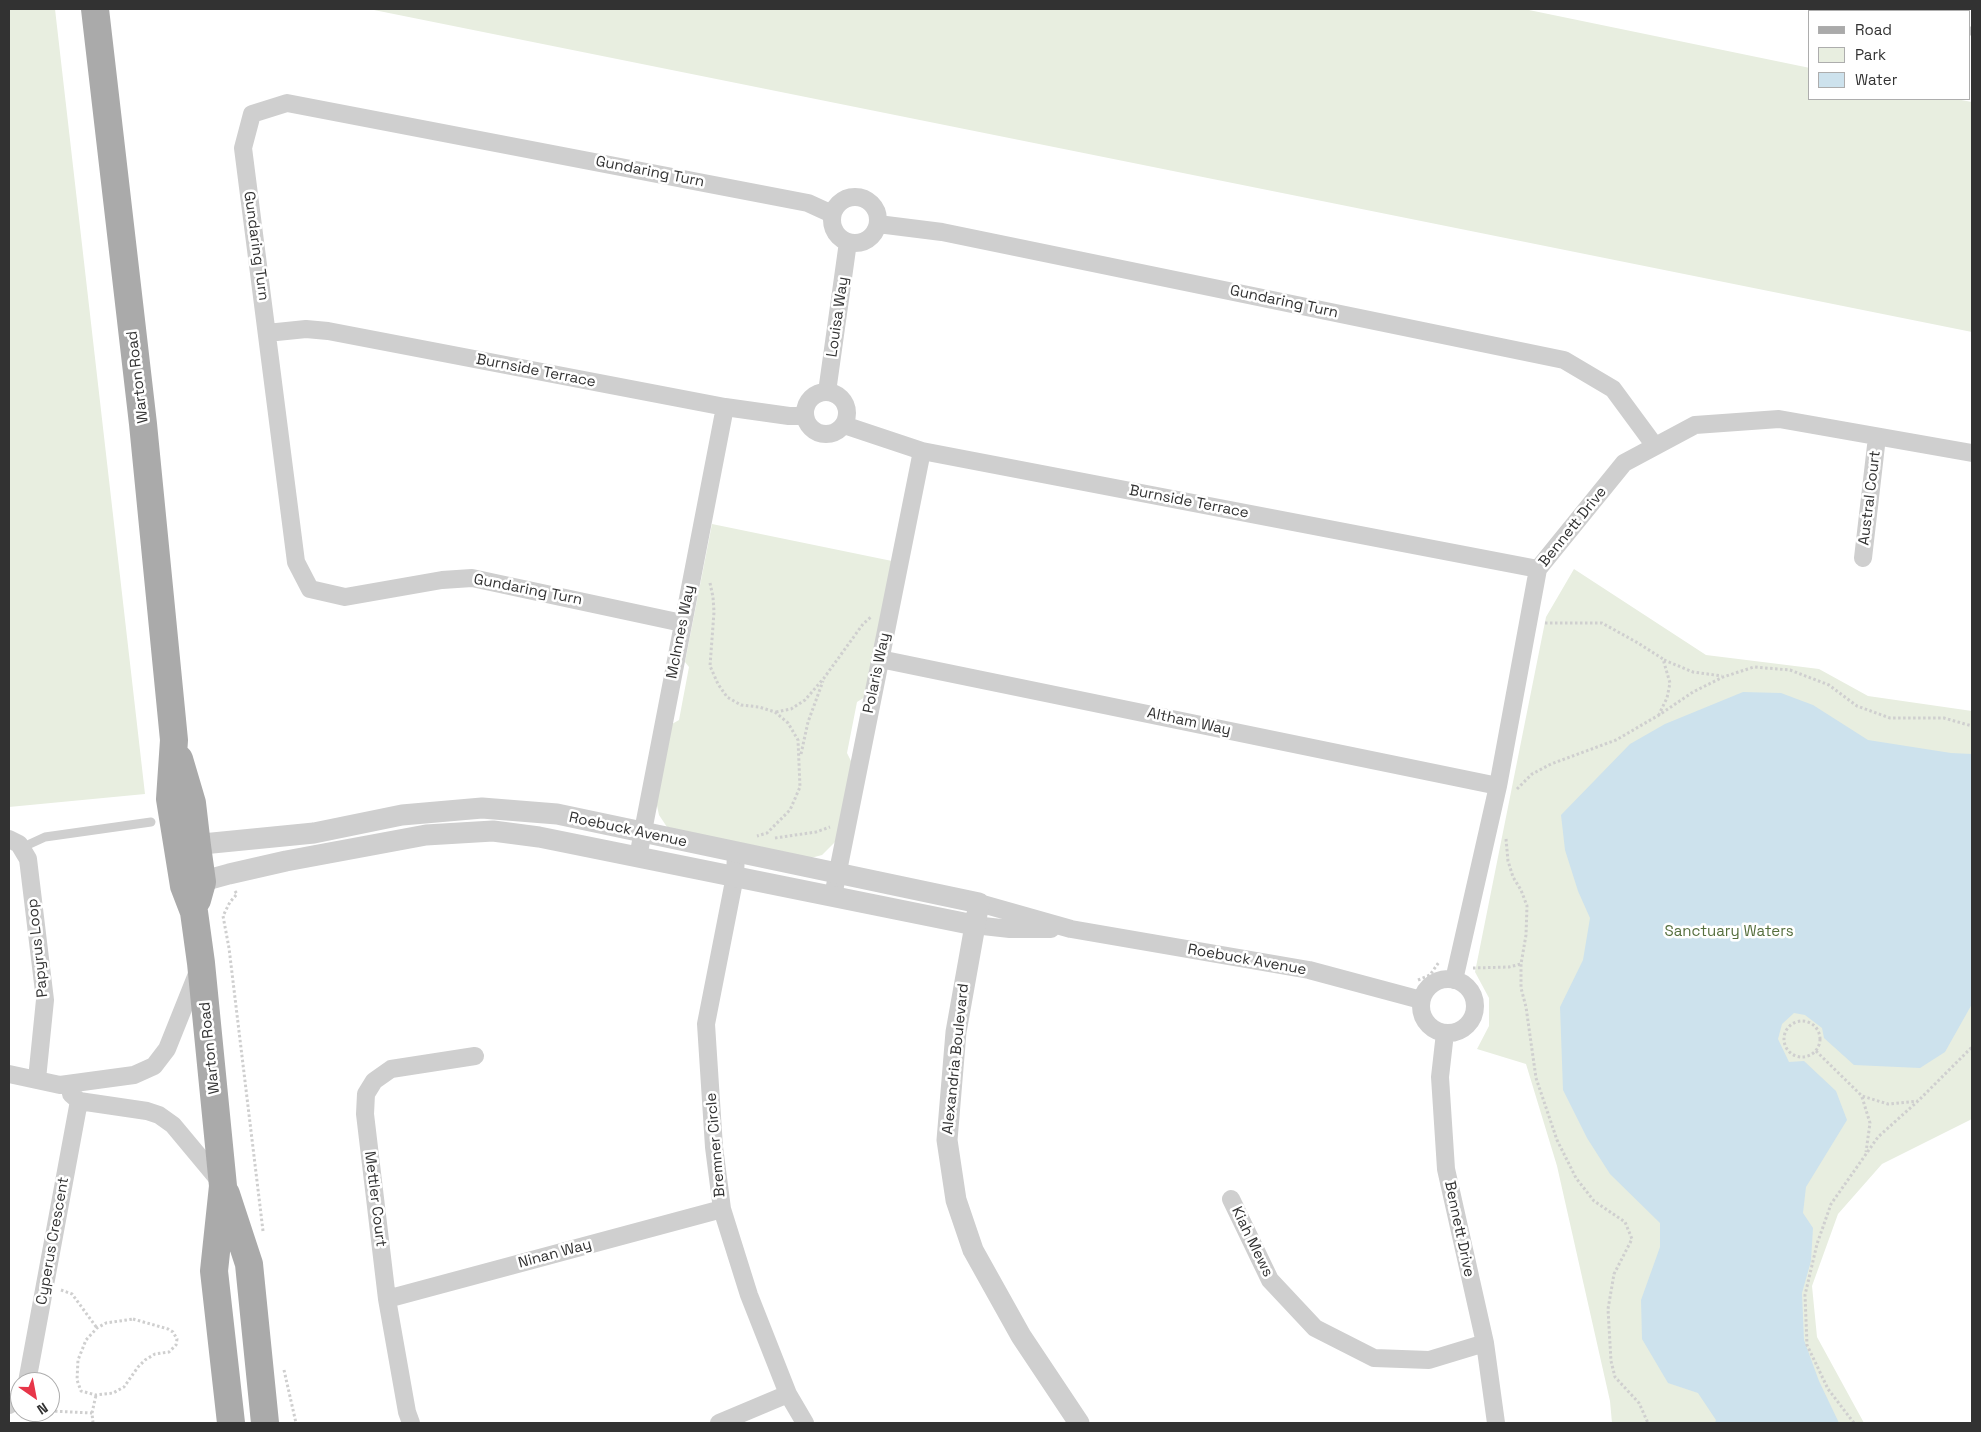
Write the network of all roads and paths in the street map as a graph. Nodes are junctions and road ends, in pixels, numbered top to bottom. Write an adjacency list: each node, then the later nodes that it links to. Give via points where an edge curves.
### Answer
1 (95, 9): 38 (main road, Warton Road, via 143,424 175,745 170,799)
2 (832, 214): 3 (street, via 841,201 859,196 873,204); 4 (street, via 835,233); 5 (street, Gundaring Turn, via 808,203 287,103 252,114 243,148)
3 (878, 224): 4 (street, via 870,238 863,242); 11 (street, Gundaring Turn, via 942,232 1564,360 1613,388)
4 (848, 242): 6 (street, Louisa Way)
5 (267, 333): 7 (street, Burnside Terrace, via 306,329 328,331); 19 (street, Gundaring Turn, via 296,562 310,589 345,597 472,578)
6 (827, 392): 8 (street, via 813,396 805,408); 9 (street, via 841,397 845,403 847,418)
7 (725, 407): 8 (street, Burnside Terrace); 16 (street, McInnes Way)
8 (805, 416): 9 (street, via 807,423 818,433 832,433)
9 (844, 425): 12 (street, Burnside Terrace)
10 (1878, 437): 11 (street, Bennett Drive, via 1779,419 1695,425); 13 (street, Bennett Drive); 14 (street, Austral Court)
11 (1655, 446): 15 (street, Bennett Drive, via 1624,463)
12 (922, 451): 15 (street, Burnside Terrace); 17 (street, Polaris Way)
13 (1972, 453)
14 (1863, 558)
15 (1538, 570): 18 (street, Bennett Drive)
16 (692, 576): 19 (street, McInnes Way); 24 (path, via 710,582 713,597 710,666 718,684 727,697 741,705)
17 (889, 614): 20 (street, Polaris Way); 23 (path, via 872,616 863,624)
18 (1528, 620): 21 (path, via 1561,624 1602,623); 28 (street, Bennett Drive)
19 (682, 623): 34 (street, McInnes Way)
20 (880, 659): 28 (street, Altham Way); 43 (street, Polaris Way)
21 (1663, 660): 22 (path, via 1693,672); 25 (path, via 1670,683)
22 (1723, 676): 25 (path); 26 (path, via 1754,667 1790,670 1829,685 1857,706 1890,718 1944,718)
23 (824, 678): 24 (path, via 805,700 791,709); 27 (path, via 808,722)
24 (775, 712): 27 (path, via 788,723 798,740)
25 (1659, 715): 29 (path, via 1616,740 1532,774)
26 (1972, 726)
27 (800, 757): 36 (path, via 800,787 790,810 767,833)
28 (1498, 786): 52 (street, Bennett Drive)
29 (1514, 796)
30 (461, 810): 32 (street, Roebuck Avenue, via 402,815); 33 (street); 34 (street, Roebuck Avenue, via 482,808 557,814)
31 (151, 822): 37 (lane, Papyrus Loop)
32 (310, 833): 38 (street, Roebuck Avenue); 40 (street)
33 (464, 833): 40 (street, Roebuck Avenue, via 426,835); 41 (street, Roebuck Avenue, via 493,831 539,837)
34 (642, 833): 39 (street, Roebuck Avenue); 41 (street, McInnes Way)
35 (1506, 835): 51 (path, via 1508,861 1527,906)
36 (752, 838)
37 (15, 844): 59 (street, Papyrus Loop, via 28,860 45,1000)
38 (187, 846): 45 (main road, Warton Road)
39 (736, 853): 43 (street, Roebuck Avenue); 44 (street, Bremner Circle)
40 (314, 856): 42 (street, Roebuck Avenue)
41 (638, 857): 44 (street, Roebuck Avenue)
42 (229, 874): 45 (street, Roebuck Avenue); 68 (path, via 237,894 223,916)
43 (837, 874): 46 (street, Polaris Way); 47 (street, Roebuck Avenue)
44 (735, 876): 46 (street, Roebuck Avenue); 67 (street, Bremner Circle, via 706,1024 714,1147)
45 (193, 884): 50 (main road, Warton Road)
46 (833, 896): 48 (street, Roebuck Avenue)
47 (979, 903): 48 (street, Alexandria Boulevard); 49 (street, Roebuck Avenue)
48 (974, 925): 49 (street, Roebuck Avenue, via 1010,930); 86 (street, Alexandria Boulevard, via 956,1032 947,1140 956,1200 973,1250 1021,1336)
49 (1071, 930): 53 (street, Roebuck Avenue, via 1309,970)
50 (201, 963): 60 (street, via 167,1049 154,1066 134,1075); 65 (main road, Warton Road)
51 (1521, 964): 52 (path); 88 (path, via 1521,988 1536,1078 1557,1140 1576,1178 1594,1201 1625,1222 1632,1239 1614,1274 1608,1309 1611,1361 1615,1377 1639,1403)
52 (1456, 972): 53 (street, via 1431,984); 54 (street, via 1473,994 1476,1008 1468,1025 1459,1032)
53 (1421, 1000): 54 (street, via 1423,1018 1429,1026)
54 (1445, 1033): 72 (street, Bennett Drive, via 1440,1077 1446,1168)
55 (1972, 1047): 63 (path)
56 (1816, 1051): 56 (path, via 1813,1055 1798,1058 1787,1049 1784,1035 1792,1024 1806,1021 1818,1029 1821,1043); 61 (path)
57 (475, 1056): 70 (street, Mettler Court, via 391,1070 374,1081 366,1094 365,1114)
58 (9, 1074): 59 (street)
59 (37, 1079): 60 (street)
60 (60, 1085): 62 (street)
61 (1862, 1096): 63 (path, via 1888,1104); 64 (path, via 1870,1123)
62 (79, 1100): 65 (street, via 159,1115 173,1125); 74 (street, Cyperus Crescent)
63 (1918, 1101): 64 (path, via 1878,1137)
64 (1866, 1154): 89 (path, via 1831,1204 1804,1296 1807,1345 1828,1389)
65 (223, 1186): 80 (main road, Warton Road, via 214,1271); 81 (main road, Warton Road, via 249,1264)
66 (1231, 1199): 72 (street, Kiah Mews, via 1270,1280 1315,1328 1374,1358 1429,1360)
67 (722, 1209): 70 (street, Ninan Way); 75 (street, Bremner Circle)
68 (264, 1236)
69 (72, 1294): 71 (path)
70 (388, 1299): 83 (street, Mettler Court)
71 (97, 1328): 76 (path, via 86,1340 78,1360 76,1380 81,1391); 76 (path, via 116,1320 133,1319 168,1329 177,1339 169,1352 155,1354 145,1360 124,1387 114,1393)
72 (1485, 1343): 87 (street, Bennett Drive)
73 (284, 1367): 82 (path)
74 (29, 1372)
75 (788, 1394): 84 (street); 85 (street, Bremner Circle)
76 (96, 1395): 78 (path)
77 (60, 1411): 78 (path)
78 (92, 1413): 79 (path)
79 (93, 1423)
80 (231, 1423)
81 (265, 1423)
82 (296, 1423)
83 (411, 1423)
84 (719, 1423)
85 (805, 1423)
86 (1078, 1423)
87 (1496, 1423)
88 (1648, 1423)
89 (1854, 1423)

